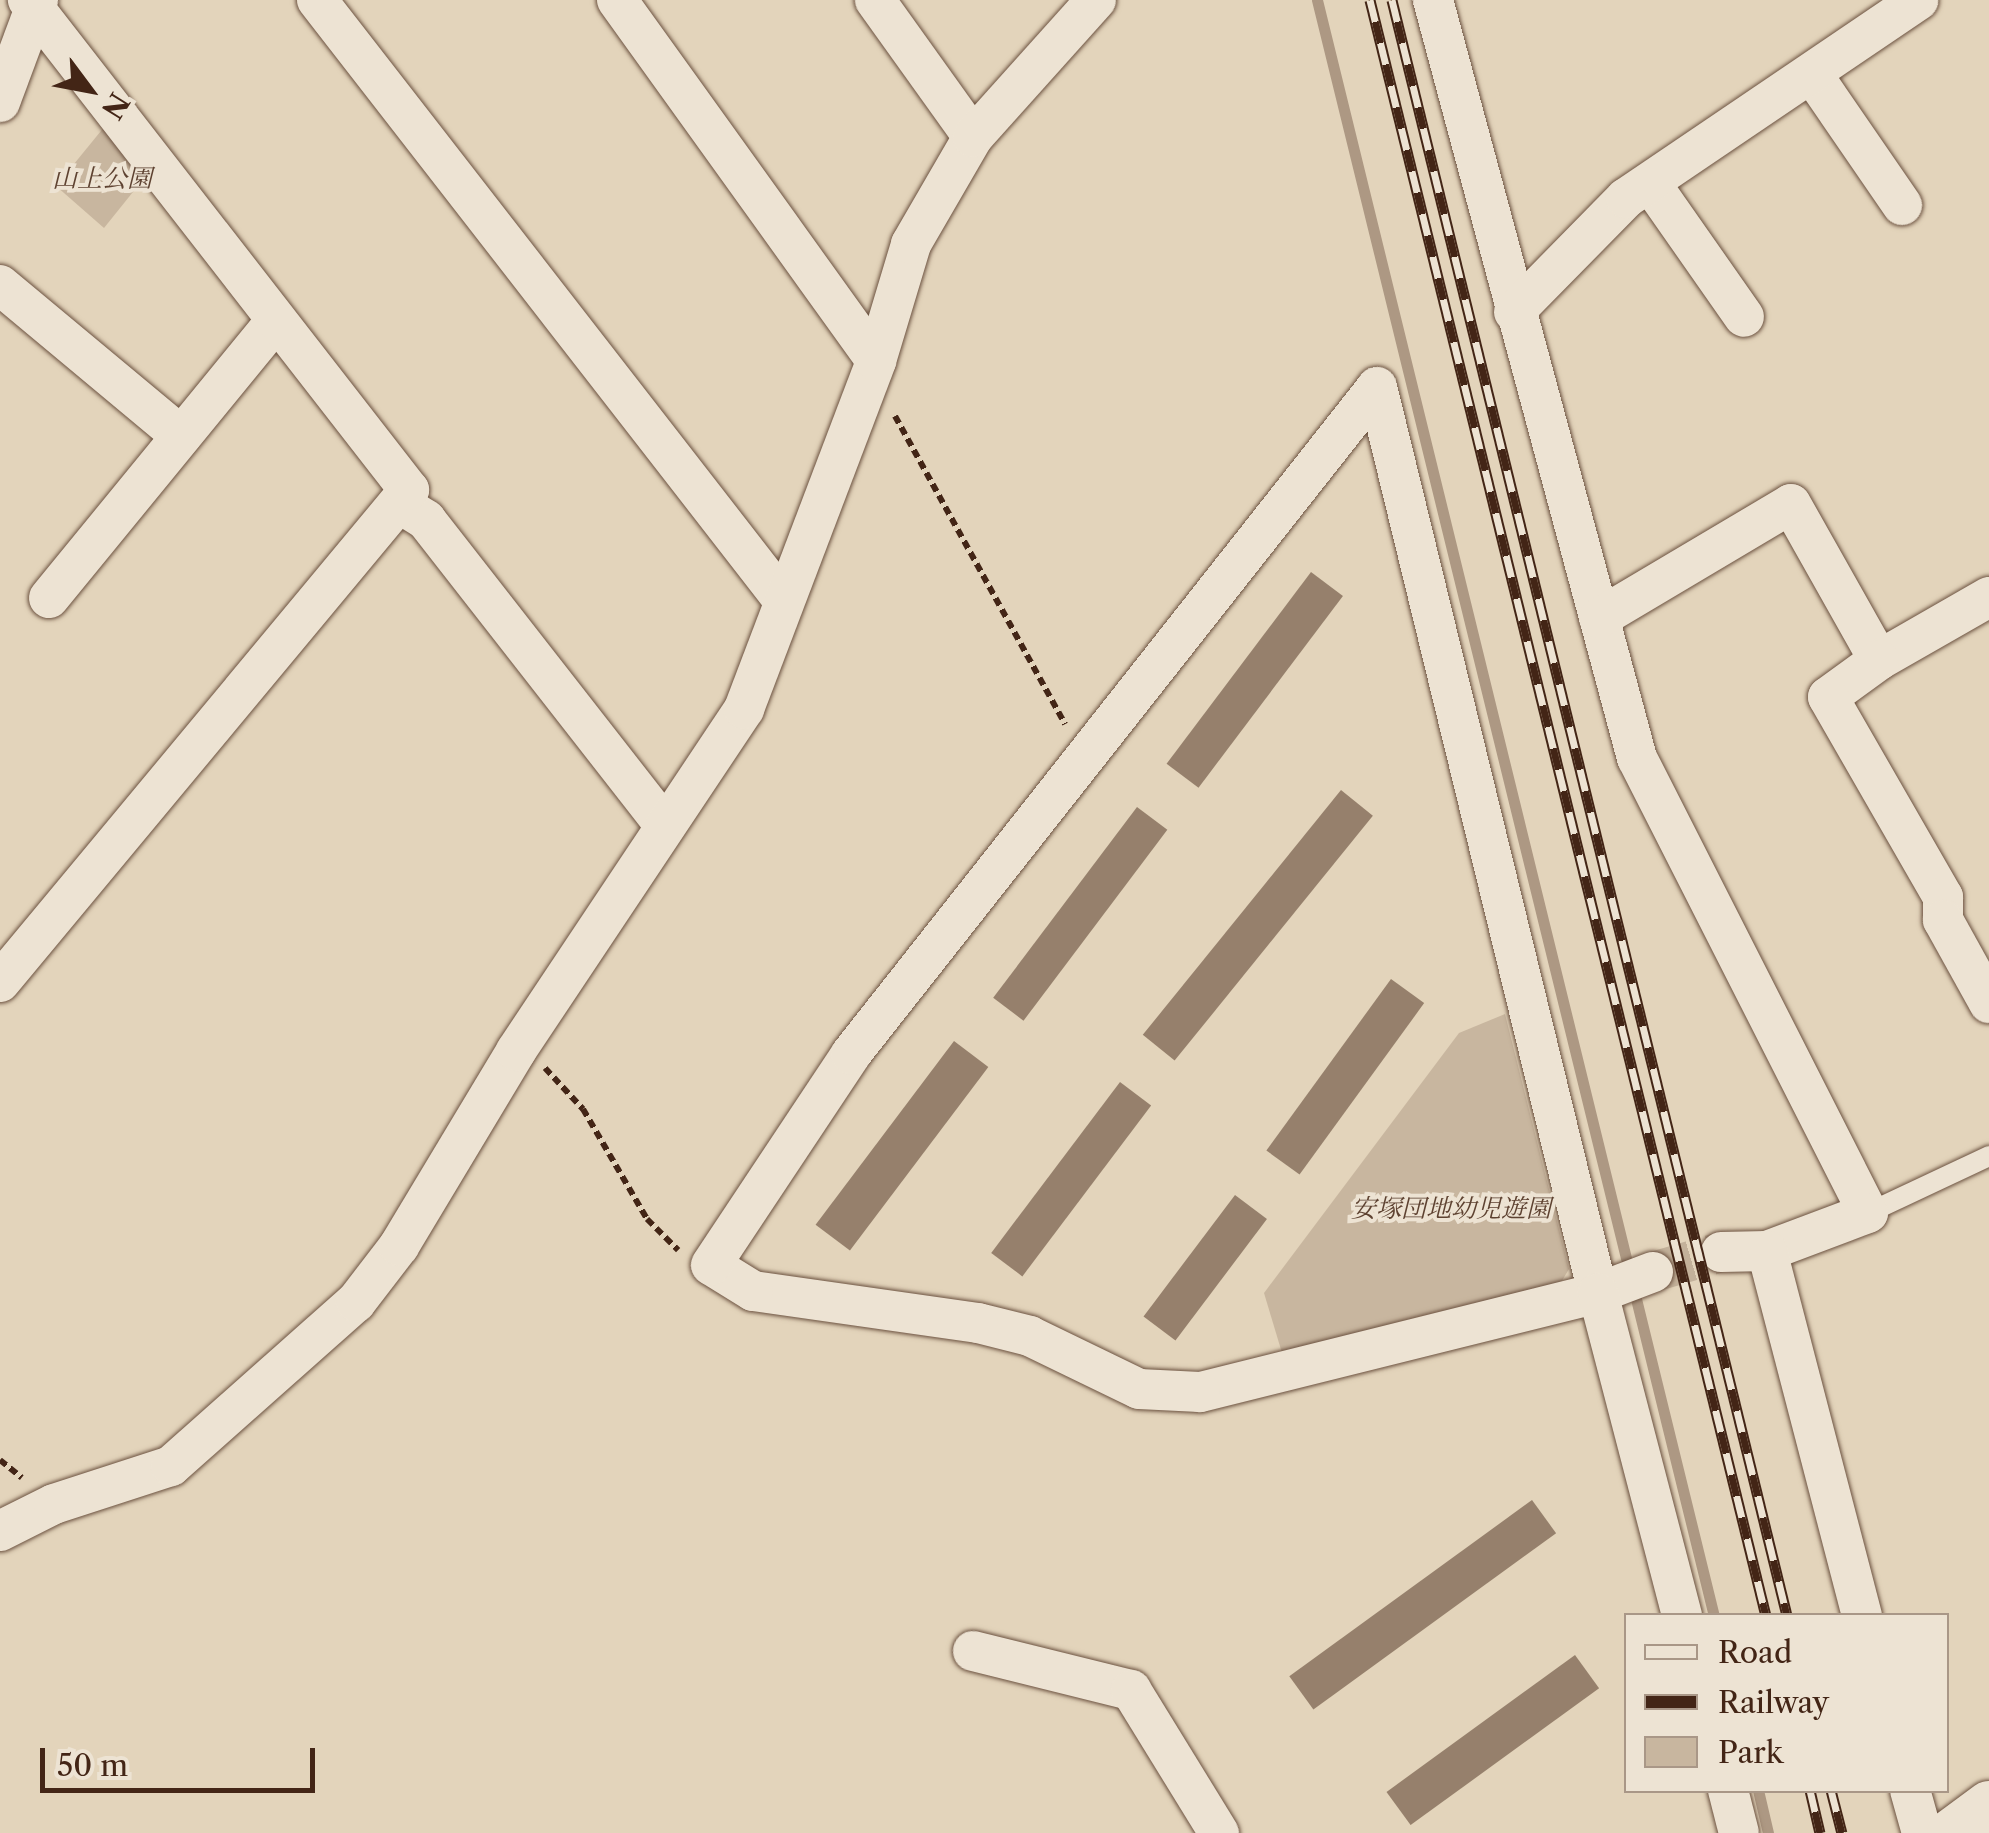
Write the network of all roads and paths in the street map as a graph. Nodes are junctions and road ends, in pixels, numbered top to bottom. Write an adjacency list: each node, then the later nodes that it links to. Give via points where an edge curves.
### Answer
1 (317, 0): 22 (street)
2 (618, 0): 17 (street)
3 (875, 0): 10 (street)
4 (1097, 0): 10 (street)
5 (1433, 0): 14 (street)
6 (1918, 0): 8 (street)
7 (34, 4): 9 (street); 16 (street)
8 (1812, 74): 11 (street); 12 (street)
9 (0, 102)
10 (973, 137): 17 (street, via 911,244)
11 (1652, 184): 14 (street, via 1626,198); 15 (street)
12 (1902, 205)
13 (0, 286): 18 (street)
14 (1514, 312): 23 (street)
15 (1744, 317)
16 (276, 321): 18 (street); 19 (street, via 409,490)
17 (874, 367): 22 (street); 25 (path)
18 (182, 436): 21 (street)
19 (399, 503): 26 (street, via 426,520); 27 (street)
20 (1989, 597): 24 (street)
21 (49, 598)
22 (784, 601): 26 (street, via 744,709)
23 (1599, 618): 24 (street, via 1791,504); 31 (street, via 1637,758)
24 (1879, 660): 28 (street, via 1828,696 1943,897 1942,920)
25 (1083, 756): 34 (street, via 850,1054); 35 (street, via 1377,387)
26 (665, 826): 29 (street)
27 (0, 982)
28 (1989, 1003)
29 (516, 1051): 34 (path, via 568,1089 662,1237); 36 (street, via 399,1246 356,1302 171,1466 54,1504)
30 (1989, 1156): 31 (lane)
31 (1868, 1214): 32 (street)
32 (1768, 1250): 33 (street); 38 (street)
33 (1721, 1252)
34 (711, 1265): 35 (street, via 753,1292 978,1323 1045,1342 1139,1390 1200,1392)
35 (1628, 1282): 37 (street)
36 (0, 1531)
37 (1682, 1613)
38 (1861, 1613)
39 (972, 1652): 43 (street, via 1131,1690)
40 (1729, 1793): 44 (street)
41 (1911, 1793): 45 (street)
42 (1989, 1804): 46 (street)
43 (1218, 1833)
44 (1739, 1833)
45 (1922, 1833)
46 (1952, 1833)

